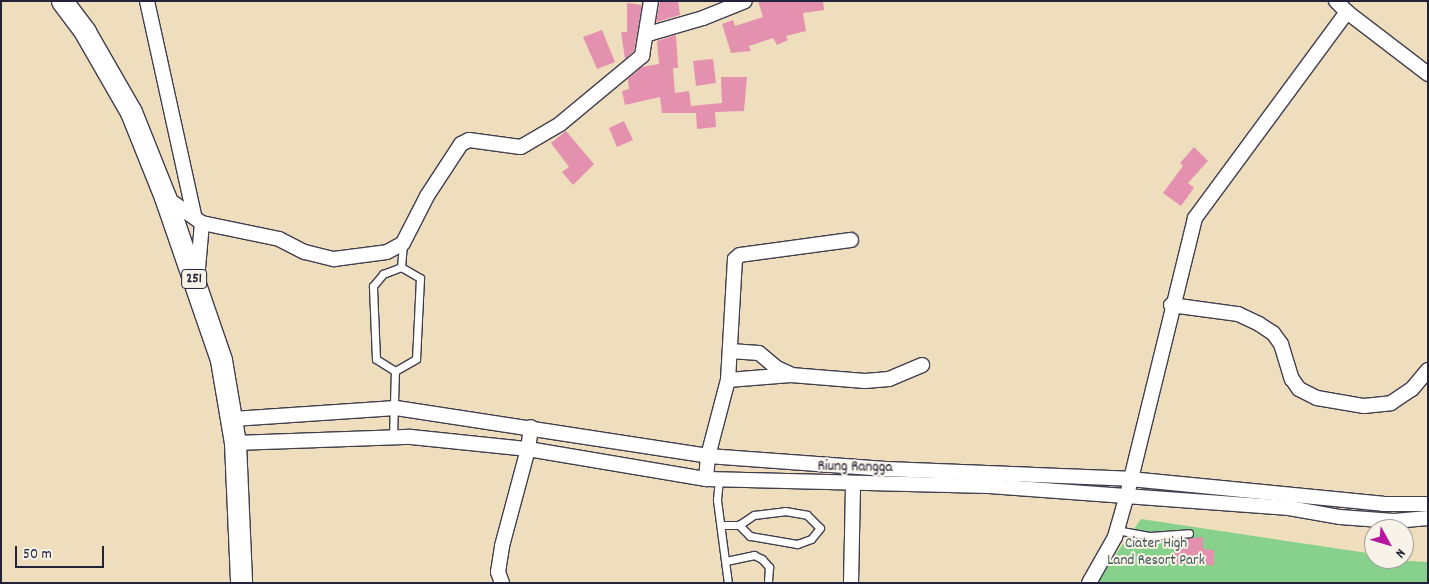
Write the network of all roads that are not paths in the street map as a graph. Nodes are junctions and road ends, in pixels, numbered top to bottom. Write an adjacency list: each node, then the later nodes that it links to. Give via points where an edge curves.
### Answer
1 (62, 1): 9 (main road, 251, via 85,32 131,112)
2 (147, 1): 10 (street)
3 (651, 1): 7 (street)
4 (745, 1): 7 (street)
5 (1336, 1): 6 (street)
6 (1347, 12): 8 (street); 15 (street, via 1195,218)
7 (648, 34): 12 (street, via 642,56 541,137 514,148 475,140 461,144 427,196)
8 (1428, 74)
9 (166, 197): 10 (street); 14 (main road, 251)
10 (198, 219): 12 (street, via 279,238 306,252 334,259 387,252); 14 (street)
11 (851, 240): 16 (street, via 740,255 735,259 732,267)
12 (403, 243): 13 (lane)
13 (401, 267): 19 (lane, via 420,278 416,359); 19 (lane, via 383,274 373,286 376,359)
14 (197, 287): 23 (main road, 251, via 221,360)
15 (1171, 306): 18 (street, via 1238,314 1259,324 1273,333 1281,344 1292,379 1300,389 1317,398 1364,406 1392,402 1412,389); 30 (street)
16 (730, 351): 20 (street, via 759,353 776,368); 21 (street)
17 (922, 365): 20 (street, via 889,379)
18 (1428, 370)
19 (395, 372): 22 (lane)
20 (791, 374): 21 (street)
21 (728, 380): 28 (street)
22 (396, 408): 23 (street); 24 (street); 25 (lane)
23 (233, 419): 26 (main road, 251)
24 (531, 427): 27 (street); 28 (street)
25 (393, 438): 26 (street, Riung Rangga); 27 (street, Riung Rangga)
26 (235, 443): 40 (main road, 251)
27 (528, 449): 29 (street, Riung Rangga); 41 (street, via 502,546 498,572)
28 (708, 456): 29 (street); 30 (street, via 886,469)
29 (712, 479): 31 (street, Riung Rangga); 35 (lane)
30 (1130, 479): 32 (street); 33 (street, via 1383,504)
31 (853, 484): 32 (street, Riung Rangga, via 989,486); 44 (street)
32 (1127, 495): 34 (street, Riung Rangga, via 1288,508 1340,517 1394,521); 37 (street)
33 (1428, 504)
34 (1428, 518)
35 (721, 525): 36 (lane); 39 (lane)
36 (739, 525): 36 (lane, via 754,515 785,512 808,515 820,528 811,540 797,544 750,536)
37 (1116, 530): 38 (lane, via 1150,536); 45 (street)
38 (1189, 533)
39 (726, 561): 42 (lane); 43 (lane, via 754,555 762,559 769,567)
40 (241, 583)
41 (502, 583)
42 (728, 583)
43 (768, 583)
44 (851, 583)
45 (1089, 583)

